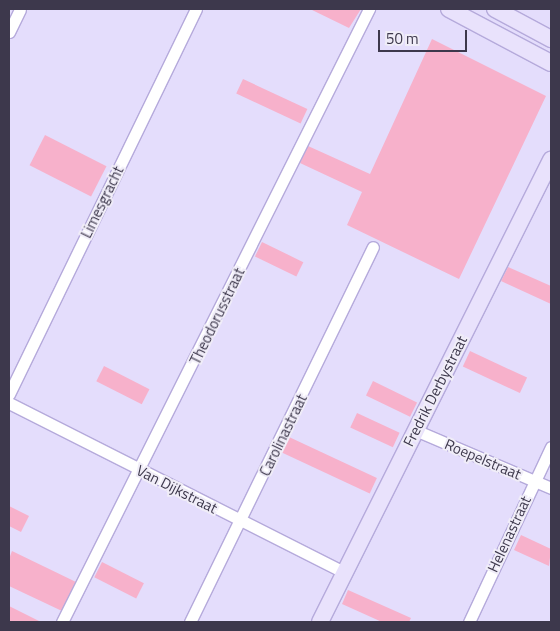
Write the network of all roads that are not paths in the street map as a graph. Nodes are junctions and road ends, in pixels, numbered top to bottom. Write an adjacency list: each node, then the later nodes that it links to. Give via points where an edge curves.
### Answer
1 (20, 9): 6 (street)
2 (196, 9): 11 (street, Limesgracht)
3 (370, 9): 15 (street, Theodorusstraat)
4 (449, 9): 8 (main road)
5 (495, 9): 7 (main road)
6 (9, 32)
7 (551, 39)
8 (551, 63)
9 (551, 160): 13 (main road, Fredrik Derbystraat)
10 (373, 247): 18 (street, Carolinastraat)
11 (9, 394)
12 (9, 403): 15 (street, Van Dijkstraat)
13 (416, 430): 16 (street, Roepelstraat); 19 (main road, Fredrik Derbystraat)
14 (551, 447): 16 (street, Helenastraat)
15 (140, 470): 18 (street, Van Dijkstraat); 20 (street, Theodorusstraat)
16 (534, 480): 17 (street, Roepelstraat); 23 (street, Helenastraat)
17 (551, 488)
18 (241, 522): 19 (street, Van Dijkstraat); 21 (street, Carolinastraat)
19 (345, 573): 22 (main road, Fredrik Derbystraat)
20 (62, 622)
21 (190, 622)
22 (320, 622)
23 (468, 622)

